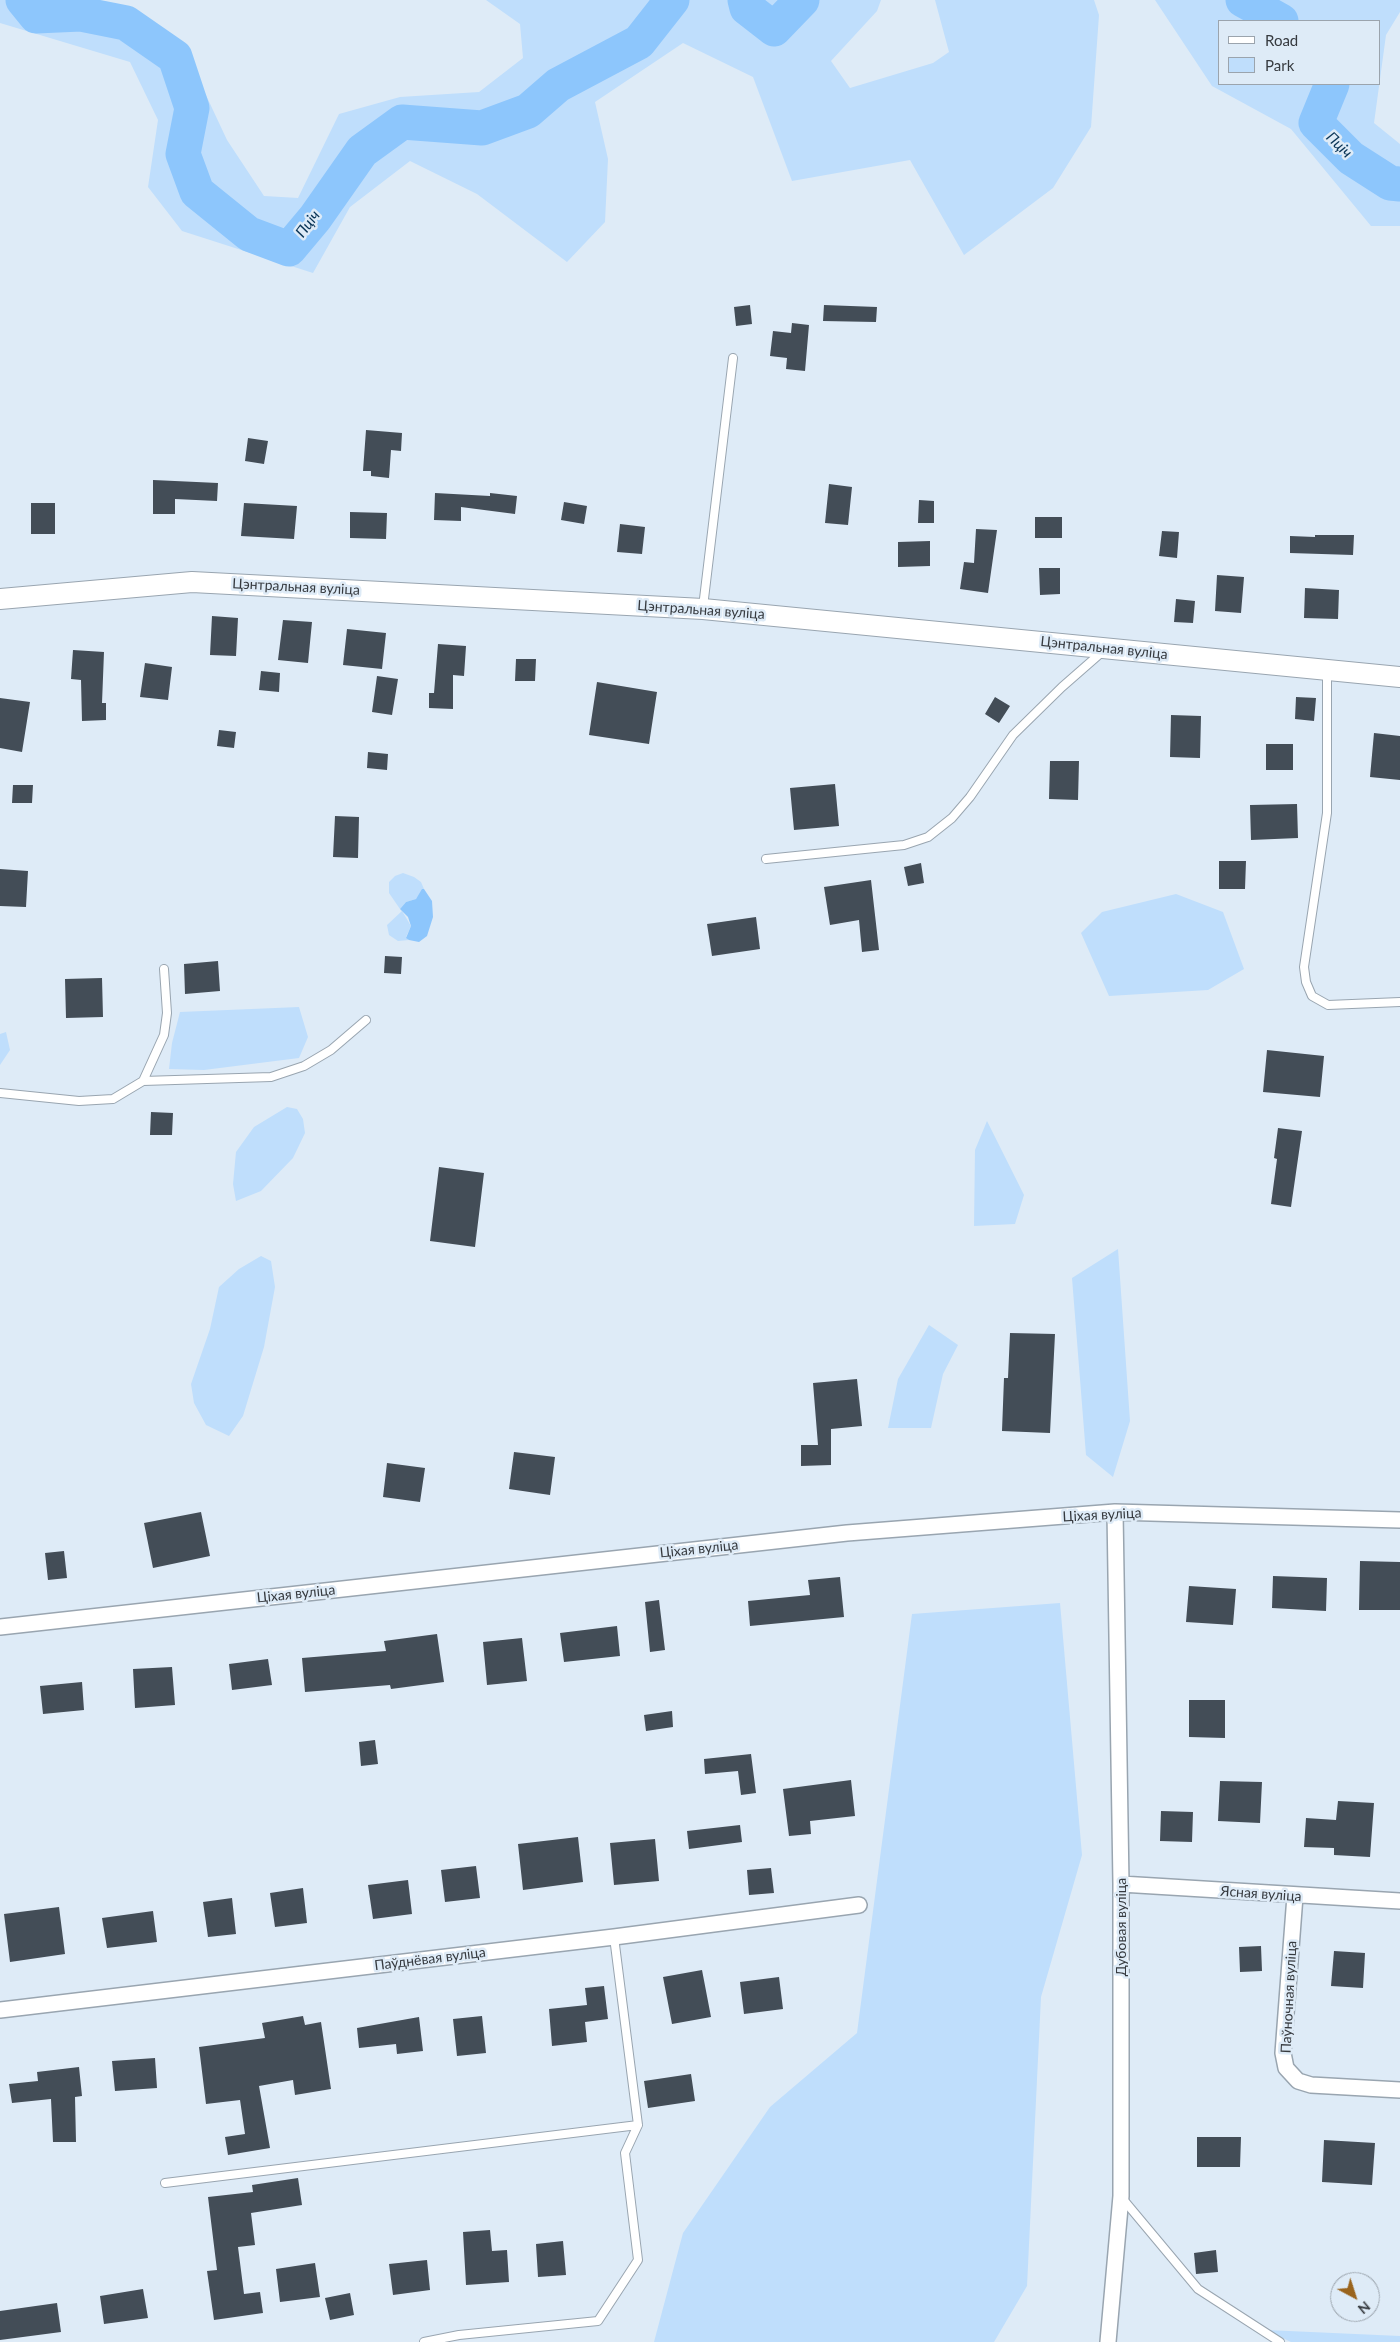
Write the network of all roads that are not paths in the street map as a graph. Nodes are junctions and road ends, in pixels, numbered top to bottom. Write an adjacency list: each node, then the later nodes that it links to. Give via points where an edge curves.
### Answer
1 (733, 358): 3 (lane)
2 (0, 598): 3 (street, Цэнтральная вуліца, via 192,582)
3 (703, 609): 4 (street, Цэнтральная вуліца)
4 (1106, 649): 5 (street, Цэнтральная вуліца); 7 (lane, via 1012,735 970,797 952,818 928,837 904,845)
5 (1327, 670): 6 (street, Цэнтральная вуліца); 9 (lane, via 1327,813 1304,967 1306,982 1312,996 1328,1005)
6 (1400, 677)
7 (766, 859)
8 (164, 969): 11 (lane, via 167,1013 164,1035)
9 (1400, 1002)
10 (366, 1020): 11 (lane, via 331,1050 304,1066 271,1077)
11 (143, 1081): 12 (lane, via 113,1099 79,1101)
12 (0, 1093)
13 (1115, 1512): 14 (street, Ціхая вуліца); 15 (street, Ціхая вуліца, via 837,1534); 16 (street, Дубовая вуліца)
14 (1400, 1520)
15 (0, 1626)
16 (1121, 1884): 17 (street, Ясная вуліца); 25 (street, Дубовая вуліца)
17 (1295, 1896): 18 (street, Ясная вуліца); 22 (street, Паўночная вуліца, via 1283,2053 1286,2068 1298,2081 1311,2085)
18 (1400, 1901)
19 (859, 1905): 20 (street, Паўднёвая вуліца)
20 (614, 1937): 21 (street, Паўднёвая вуліца); 23 (lane)
21 (0, 2010)
22 (1400, 2090)
23 (638, 2125): 24 (lane); 26 (lane, via 625,2153 638,2260 598,2321 459,2335)
24 (165, 2183)
25 (1121, 2196): 27 (street, Дубовая вуліца); 28 (lane, via 1198,2289)
26 (424, 2342)
27 (1108, 2342)
28 (1280, 2342)

